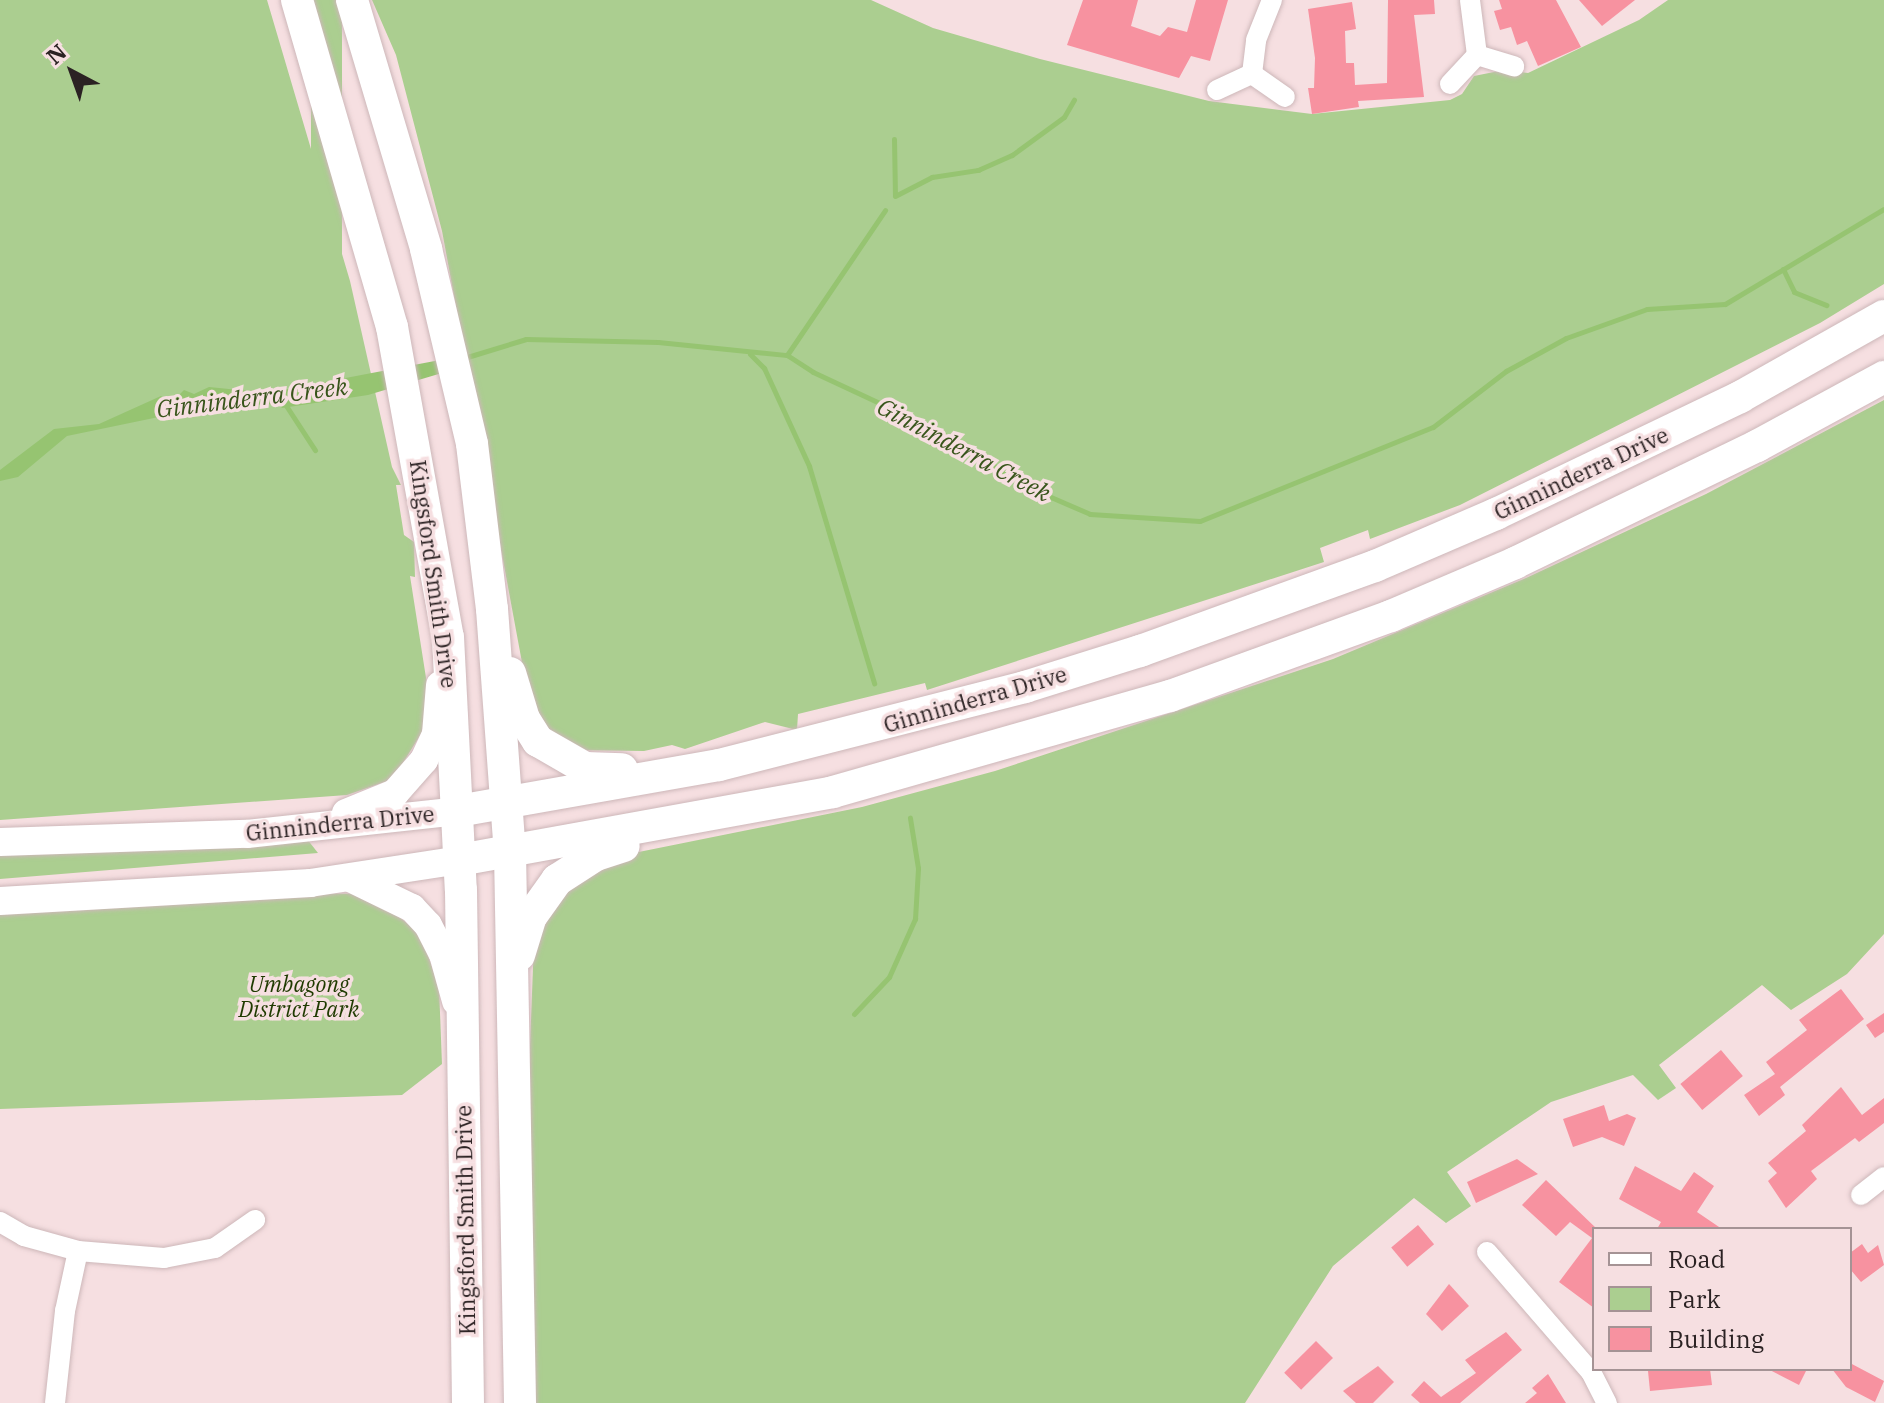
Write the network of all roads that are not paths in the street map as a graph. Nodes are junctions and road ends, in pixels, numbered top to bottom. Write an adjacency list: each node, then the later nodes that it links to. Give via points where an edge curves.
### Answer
1 (297, 0): 14 (main road, Kingsford Smith Drive, via 392,327)
2 (352, 0): 13 (main road, via 445,320 472,444)
3 (1272, 0): 7 (street, via 1256,40)
4 (1470, 0): 5 (street)
5 (1477, 55): 6 (street); 8 (street)
6 (1514, 66)
7 (1252, 74): 9 (street); 10 (street)
8 (1450, 84)
9 (1217, 90)
10 (1285, 97)
11 (1884, 316): 15 (main road, Ginninderra Drive, via 1622,455 1375,566 1025,687)
12 (1884, 377): 18 (main road, via 1757,446 1515,563 1269,661 1050,734 833,792)
13 (492, 609): 15 (main road, via 524,719 532,735 555,755 604,770); 16 (main road)
14 (448, 637): 17 (main road, Kingsford Smith Drive); 19 (main road, via 436,734 424,760 395,793 361,810)
15 (719, 765): 16 (main road, Ginninderra Drive)
16 (505, 801): 17 (main road, Ginninderra Drive); 21 (main road)
17 (458, 811): 19 (main road, Ginninderra Drive); 22 (main road, Kingsford Smith Drive)
18 (706, 817): 21 (main road); 25 (main road, via 596,855 557,880 530,918)
19 (247, 834): 20 (main road, Ginninderra Drive)
20 (0, 842)
21 (510, 852): 22 (main road); 25 (main road)
22 (460, 860): 23 (main road); 26 (main road, Kingsford Smith Drive)
23 (350, 878): 24 (main road); 26 (main road, via 412,908 428,925 443,954)
24 (0, 901)
25 (510, 997): 35 (main road)
26 (462, 1025): 34 (main road, Kingsford Smith Drive)
27 (1884, 1177): 28 (street)
28 (1861, 1195)
29 (255, 1220): 31 (street, via 237,1236 190,1255 120,1257)
30 (0, 1222): 31 (street, via 24,1236)
31 (78, 1251): 33 (street, via 61,1335)
32 (1487, 1252): 36 (street, via 1591,1372)
33 (55, 1403)
34 (468, 1403)
35 (520, 1403)
36 (1607, 1403)

